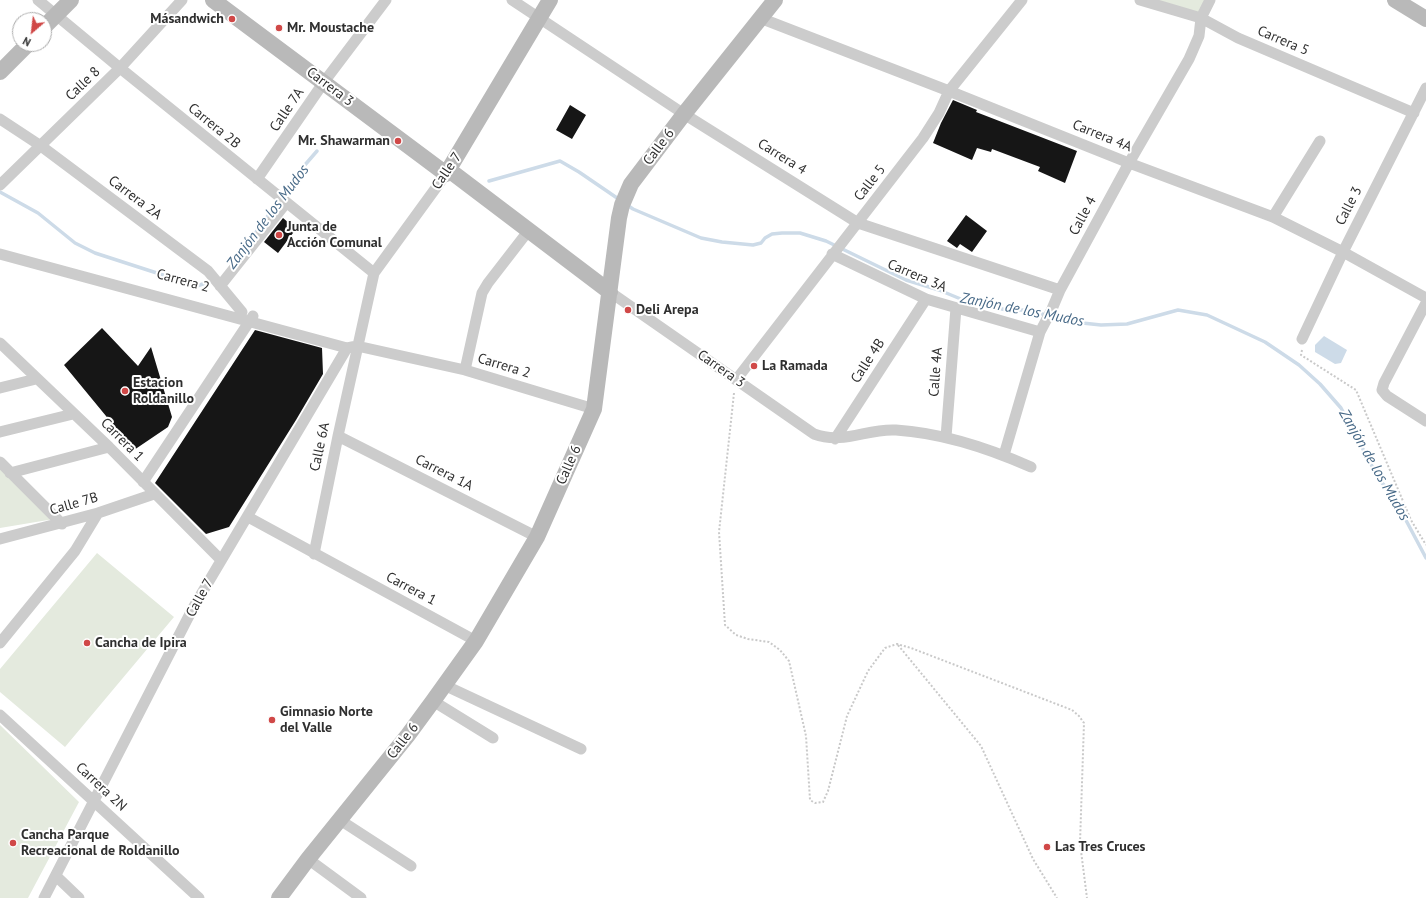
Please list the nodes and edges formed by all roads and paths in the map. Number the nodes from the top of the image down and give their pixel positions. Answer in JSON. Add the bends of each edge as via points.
{"nodes":[{"id":1,"x":38,"y":0,"type":"edge"},
{"id":2,"x":71,"y":0,"type":"edge"},
{"id":3,"x":182,"y":0,"type":"edge"},
{"id":4,"x":213,"y":0,"type":"edge"},
{"id":5,"x":228,"y":0,"type":"edge"},
{"id":6,"x":386,"y":0,"type":"edge"},
{"id":7,"x":512,"y":0,"type":"edge"},
{"id":8,"x":550,"y":0,"type":"edge"},
{"id":9,"x":774,"y":0,"type":"edge"},
{"id":10,"x":1022,"y":0,"type":"edge"},
{"id":11,"x":1140,"y":0,"type":"edge"},
{"id":12,"x":1210,"y":0,"type":"edge"},
{"id":13,"x":1395,"y":0,"type":"edge"},
{"id":14,"x":56,"y":15,"type":"junction"},
{"id":15,"x":539,"y":18,"type":"junction"},
{"id":16,"x":760,"y":18,"type":"junction"},
{"id":17,"x":1201,"y":18,"type":"junction"},
{"id":18,"x":52,"y":19,"type":"edge"},
{"id":19,"x":1426,"y":19,"type":"edge"},
{"id":20,"x":20,"y":52,"type":"edge"},
{"id":21,"x":120,"y":68,"type":"junction"},
{"id":22,"x":0,"y":72,"type":"edge"},
{"id":23,"x":327,"y":79,"type":"junction"},
{"id":24,"x":1426,"y":88,"type":"edge"},
{"id":25,"x":949,"y":91,"type":"junction"},
{"id":26,"x":1414,"y":112,"type":"junction"},
{"id":27,"x":684,"y":114,"type":"junction"},
{"id":28,"x":0,"y":118,"type":"edge"},
{"id":29,"x":1320,"y":141,"type":"dead end"},
{"id":30,"x":41,"y":146,"type":"junction"},
{"id":31,"x":1129,"y":163,"type":"junction"},
{"id":32,"x":449,"y":170,"type":"junction"},
{"id":33,"x":257,"y":179,"type":"junction"},
{"id":34,"x":0,"y":185,"type":"edge"},
{"id":35,"x":285,"y":202,"type":"junction"},
{"id":36,"x":1274,"y":217,"type":"junction"},
{"id":37,"x":858,"y":223,"type":"junction"},
{"id":38,"x":529,"y":230,"type":"junction"},
{"id":39,"x":0,"y":246,"type":"edge"},
{"id":40,"x":833,"y":252,"type":"junction"},
{"id":41,"x":1343,"y":252,"type":"junction"},
{"id":42,"x":0,"y":254,"type":"edge"},
{"id":43,"x":374,"y":273,"type":"junction"},
{"id":44,"x":219,"y":284,"type":"junction"},
{"id":45,"x":1060,"y":290,"type":"junction"},
{"id":46,"x":610,"y":292,"type":"junction"},
{"id":47,"x":1426,"y":298,"type":"edge"},
{"id":48,"x":926,"y":299,"type":"junction"},
{"id":49,"x":1426,"y":303,"type":"edge"},
{"id":50,"x":956,"y":308,"type":"junction"},
{"id":51,"x":242,"y":312,"type":"junction"},
{"id":52,"x":252,"y":318,"type":"junction"},
{"id":53,"x":1041,"y":328,"type":"junction"},
{"id":54,"x":1302,"y":339,"type":"joint"},
{"id":55,"x":2,"y":346,"type":"edge"},
{"id":56,"x":352,"y":347,"type":"junction"},
{"id":57,"x":465,"y":370,"type":"junction"},
{"id":58,"x":36,"y":379,"type":"junction"},
{"id":59,"x":736,"y":380,"type":"junction"},
{"id":60,"x":0,"y":388,"type":"edge"},
{"id":61,"x":594,"y":409,"type":"junction"},
{"id":62,"x":73,"y":414,"type":"junction"},
{"id":63,"x":1426,"y":421,"type":"edge"},
{"id":64,"x":0,"y":432,"type":"edge"},
{"id":65,"x":338,"y":436,"type":"junction"},
{"id":66,"x":946,"y":437,"type":"junction"},
{"id":67,"x":835,"y":439,"type":"junction"},
{"id":68,"x":109,"y":448,"type":"junction"},
{"id":69,"x":1004,"y":455,"type":"junction"},
{"id":70,"x":0,"y":462,"type":"edge"},
{"id":71,"x":1031,"y":468,"type":"dead end"},
{"id":72,"x":10,"y":473,"type":"junction"},
{"id":73,"x":143,"y":482,"type":"junction"},
{"id":74,"x":154,"y":494,"type":"junction"},
{"id":75,"x":98,"y":513,"type":"junction"},
{"id":76,"x":248,"y":517,"type":"junction"},
{"id":77,"x":62,"y":524,"type":"junction"},
{"id":78,"x":537,"y":537,"type":"junction"},
{"id":79,"x":0,"y":539,"type":"edge"},
{"id":80,"x":1426,"y":545,"type":"edge"},
{"id":81,"x":314,"y":554,"type":"junction"},
{"id":82,"x":221,"y":560,"type":"junction"},
{"id":83,"x":476,"y":641,"type":"junction"},
{"id":84,"x":0,"y":643,"type":"edge"},
{"id":85,"x":898,"y":644,"type":"junction"},
{"id":86,"x":444,"y":685,"type":"junction"},
{"id":87,"x":434,"y":702,"type":"junction"},
{"id":88,"x":0,"y":715,"type":"edge"},
{"id":89,"x":493,"y":738,"type":"dead end"},
{"id":90,"x":581,"y":749,"type":"dead end"},
{"id":91,"x":94,"y":800,"type":"junction"},
{"id":92,"x":340,"y":820,"type":"junction"},
{"id":93,"x":308,"y":859,"type":"junction"},
{"id":94,"x":411,"y":866,"type":"dead end"},
{"id":95,"x":56,"y":876,"type":"junction"},
{"id":96,"x":44,"y":898,"type":"edge"},
{"id":97,"x":78,"y":898,"type":"edge"},
{"id":98,"x":199,"y":898,"type":"edge"},
{"id":99,"x":279,"y":898,"type":"edge"},
{"id":100,"x":361,"y":898,"type":"edge"},
{"id":101,"x":1057,"y":898,"type":"edge"},
{"id":102,"x":1087,"y":898,"type":"edge"}],
"edges":[{"from":1,"to":14,"type":"street","name":"Carrera 2B"},
{"from":2,"to":14,"type":"street"},
{"from":3,"to":21,"type":"street","name":"Calle 8"},
{"from":4,"to":23,"type":"street","name":"Carrera 3"},
{"from":5,"to":23,"type":"street","name":"Carrera 3"},
{"from":6,"to":23,"type":"street","name":"Calle 7A"},
{"from":7,"to":15,"type":"street","name":"Carrera 4"},
{"from":8,"to":15,"type":"street","name":"Calle 7"},
{"from":9,"to":16,"type":"street","name":"Calle 6"},
{"from":10,"to":25,"type":"street","name":"Calle 5"},
{"from":11,"to":17,"type":"street","name":"Carrera 5"},
{"from":12,"to":17,"type":"street","name":"Calle 4"},
{"from":13,"to":19,"type":"street"},
{"from":14,"to":18,"type":"street"},
{"from":14,"to":21,"type":"street","name":"Carrera 2B"},
{"from":15,"to":27,"type":"street","name":"Carrera 4"},
{"from":15,"to":32,"type":"street","name":"Calle 7"},
{"from":16,"to":25,"type":"street","name":"Carrera 4A"},
{"from":16,"to":27,"type":"street","name":"Calle 6"},
{"from":17,"to":26,"type":"street","name":"Carrera 5","via":[[1238,38]]},
{"from":17,"to":31,"type":"street","name":"Calle 4","via":[[1199,36],[1189,59]]},
{"from":20,"to":22,"type":"street"},
{"from":21,"to":30,"type":"street","name":"Calle 8"},
{"from":21,"to":33,"type":"street","name":"Carrera 2B"},
{"from":23,"to":32,"type":"street","name":"Carrera 3"},
{"from":23,"to":33,"type":"street","name":"Calle 7A"},
{"from":24,"to":26,"type":"street","name":"Calle 3"},
{"from":25,"to":31,"type":"street","name":"Carrera 4A"},
{"from":25,"to":37,"type":"street","name":"Calle 5","via":[[923,138]]},
{"from":26,"to":41,"type":"street","name":"Calle 3"},
{"from":27,"to":37,"type":"street","name":"Carrera 4"},
{"from":27,"to":46,"type":"street","name":"Calle 6","via":[[631,184],[624,200]]},
{"from":28,"to":30,"type":"street","name":"Carrera 2A"},
{"from":29,"to":36,"type":"street"},
{"from":30,"to":34,"type":"street","name":"Calle 8"},
{"from":30,"to":44,"type":"street","name":"Carrera 2A","via":[[208,271]]},
{"from":31,"to":36,"type":"street","name":"Carrera 4A"},
{"from":31,"to":45,"type":"street","name":"Calle 4"},
{"from":32,"to":38,"type":"street","name":"Carrera 3"},
{"from":32,"to":43,"type":"street","name":"Calle 7"},
{"from":33,"to":35,"type":"street","name":"Carrera 2B"},
{"from":35,"to":43,"type":"street","name":"Carrera 2B"},
{"from":35,"to":44,"type":"street"},
{"from":36,"to":41,"type":"street","name":"Carrera 4A"},
{"from":37,"to":40,"type":"street","name":"Calle 5"},
{"from":37,"to":45,"type":"street","name":"Carrera 4"},
{"from":38,"to":46,"type":"street","name":"Carrera 3"},
{"from":38,"to":57,"type":"street","via":[[482,293]]},
{"from":39,"to":51,"type":"street","name":"Carrera 2"},
{"from":40,"to":48,"type":"street","name":"Carrera 3A"},
{"from":40,"to":59,"type":"street","name":"Calle 5"},
{"from":41,"to":47,"type":"street","name":"Carrera 4A"},
{"from":41,"to":54,"type":"street","name":"Calle 3"},
{"from":42,"to":52,"type":"street","name":"Carrera 2"},
{"from":43,"to":56,"type":"street","name":"Calle 7"},
{"from":44,"to":51,"type":"street","name":"Carrera 2A"},
{"from":45,"to":53,"type":"street","name":"Calle 4"},
{"from":46,"to":59,"type":"street","name":"Carrera 3"},
{"from":46,"to":61,"type":"street","name":"Calle 6"},
{"from":48,"to":50,"type":"street","name":"Carrera 3A"},
{"from":48,"to":67,"type":"street","name":"Calle 4B"},
{"from":49,"to":63,"type":"street","via":[[1382,390],[1387,396]]},
{"from":50,"to":53,"type":"street","name":"Carrera 3A"},
{"from":50,"to":66,"type":"street","name":"Calle 4A"},
{"from":51,"to":52,"type":"street","name":"Carrera 2"},
{"from":52,"to":56,"type":"street","name":"Carrera 2","via":[[350,341]]},
{"from":52,"to":73,"type":"street"},
{"from":53,"to":69,"type":"street","name":"Calle 4"},
{"from":54,"to":80,"type":"path","via":[[1301,355],[1356,390],[1411,520]]},
{"from":55,"to":58,"type":"street","name":"Carrera 1"},
{"from":56,"to":57,"type":"street","name":"Carrera 2"},
{"from":56,"to":65,"type":"street","name":"Calle 6A"},
{"from":56,"to":76,"type":"street","name":"Calle 7"},
{"from":57,"to":61,"type":"street","name":"Carrera 2"},
{"from":58,"to":60,"type":"street"},
{"from":58,"to":62,"type":"street","name":"Carrera 1"},
{"from":59,"to":67,"type":"street","name":"Carrera 3","via":[[814,434]]},
{"from":59,"to":85,"type":"path","via":[[719,532],[725,625],[736,636],[769,642],[789,661],[806,736],[810,800],[815,803],[823,802],[828,791],[847,716],[868,671],[885,648]]},
{"from":61,"to":78,"type":"street","name":"Calle 6"},
{"from":62,"to":64,"type":"street"},
{"from":62,"to":68,"type":"street","name":"Carrera 1"},
{"from":65,"to":78,"type":"street","name":"Carrera 1A"},
{"from":65,"to":81,"type":"street","name":"Calle 6A"},
{"from":66,"to":67,"type":"street","name":"Carrera 3","via":[[895,430]]},
{"from":66,"to":69,"type":"street","name":"Carrera 3"},
{"from":68,"to":72,"type":"street"},
{"from":68,"to":73,"type":"street","name":"Carrera 1"},
{"from":69,"to":71,"type":"street","name":"Carrera 3"},
{"from":70,"to":72,"type":"street"},
{"from":72,"to":77,"type":"street"},
{"from":73,"to":74,"type":"street","name":"Carrera 1"},
{"from":74,"to":75,"type":"street","name":"Calle 7B"},
{"from":74,"to":82,"type":"street","name":"Carrera 1"},
{"from":75,"to":77,"type":"street","name":"Calle 7B"},
{"from":75,"to":84,"type":"street","via":[[75,551]]},
{"from":76,"to":81,"type":"street","name":"Carrera 1"},
{"from":76,"to":82,"type":"street","name":"Calle 7"},
{"from":77,"to":79,"type":"street","name":"Calle 7B"},
{"from":78,"to":83,"type":"street","name":"Calle 6"},
{"from":81,"to":83,"type":"street","name":"Carrera 1"},
{"from":82,"to":91,"type":"street","name":"Calle 7","via":[[193,608]]},
{"from":83,"to":86,"type":"street","name":"Calle 6"},
{"from":85,"to":101,"type":"path","via":[[981,746],[1033,859]]},
{"from":85,"to":102,"type":"path","via":[[1072,710],[1079,716],[1084,723],[1080,843]]},
{"from":86,"to":87,"type":"street","name":"Calle 6"},
{"from":86,"to":90,"type":"street"},
{"from":87,"to":89,"type":"street"},
{"from":87,"to":92,"type":"street","name":"Calle 6"},
{"from":88,"to":91,"type":"street","name":"Carrera 2N"},
{"from":91,"to":95,"type":"street","name":"Calle 7"},
{"from":91,"to":98,"type":"street","name":"Carrera 2N"},
{"from":92,"to":93,"type":"street","name":"Calle 6"},
{"from":92,"to":94,"type":"street"},
{"from":93,"to":99,"type":"street","name":"Calle 6"},
{"from":93,"to":100,"type":"street"},
{"from":95,"to":96,"type":"street","name":"Calle 7"},
{"from":95,"to":97,"type":"street"}]}
